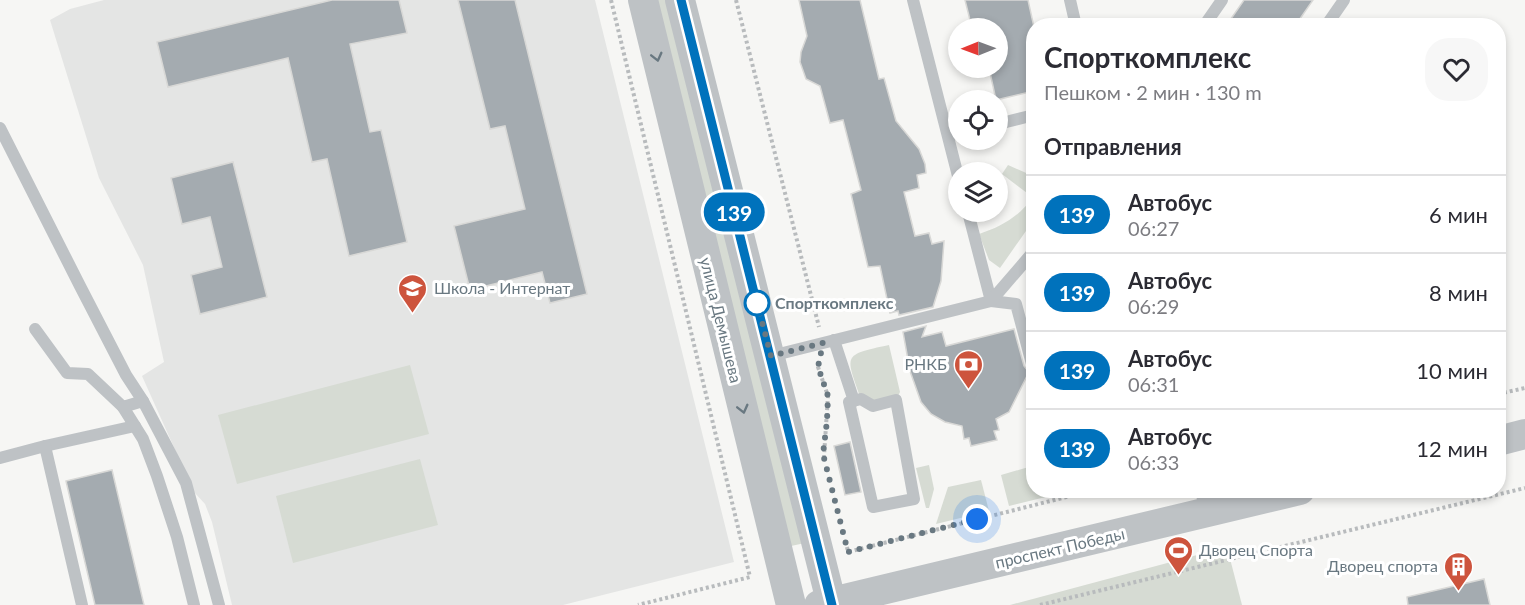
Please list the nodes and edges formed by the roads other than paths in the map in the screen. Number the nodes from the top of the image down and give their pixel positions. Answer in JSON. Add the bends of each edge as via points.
{"nodes":[{"id":1,"x":643,"y":0,"type":"edge"},
{"id":2,"x":681,"y":0,"type":"edge"},
{"id":3,"x":913,"y":0,"type":"edge"},
{"id":4,"x":1070,"y":0,"type":"edge"},
{"id":5,"x":1222,"y":0,"type":"edge"},
{"id":6,"x":1344,"y":0,"type":"edge"},
{"id":7,"x":1074,"y":18,"type":"edge"},
{"id":8,"x":1210,"y":18,"type":"edge"},
{"id":9,"x":1332,"y":18,"type":"edge"},
{"id":10,"x":948,"y":117,"type":"edge"},
{"id":11,"x":1026,"y":117,"type":"edge"},
{"id":12,"x":1008,"y":122,"type":"edge"},
{"id":13,"x":0,"y":128,"type":"edge"},
{"id":14,"x":971,"y":222,"type":"edge"},
{"id":15,"x":1026,"y":261,"type":"edge"},
{"id":16,"x":991,"y":301,"type":"junction"},
{"id":17,"x":34,"y":329,"type":"dead end"},
{"id":18,"x":828,"y":341,"type":"junction"},
{"id":19,"x":1026,"y":342,"type":"edge"},
{"id":20,"x":771,"y":356,"type":"junction"},
{"id":21,"x":143,"y":401,"type":"junction"},
{"id":22,"x":854,"y":401,"type":"junction"},
{"id":23,"x":123,"y":407,"type":"junction"},
{"id":24,"x":135,"y":426,"type":"junction"},
{"id":25,"x":1525,"y":434,"type":"edge"},
{"id":26,"x":1506,"y":439,"type":"edge"},
{"id":27,"x":45,"y":446,"type":"junction"},
{"id":28,"x":0,"y":458,"type":"edge"},
{"id":29,"x":1236,"y":498,"type":"edge"},
{"id":30,"x":1204,"y":502,"type":"edge"},
{"id":31,"x":828,"y":604,"type":"edge"},
{"id":32,"x":82,"y":605,"type":"edge"},
{"id":33,"x":194,"y":605,"type":"edge"},
{"id":34,"x":219,"y":605,"type":"edge"},
{"id":35,"x":791,"y":605,"type":"edge"}],
"edges":[{"from":1,"to":35,"type":"street","name":"улица Демышева","one_way":true},
{"from":2,"to":20,"type":"street"},
{"from":3,"to":10,"type":"lane"},
{"from":4,"to":7,"type":"lane"},
{"from":5,"to":8,"type":"lane"},
{"from":6,"to":9,"type":"lane"},
{"from":11,"to":12,"type":"lane"},
{"from":13,"to":21,"type":"lane"},
{"from":14,"to":16,"type":"lane"},
{"from":15,"to":16,"type":"lane"},
{"from":16,"to":18,"type":"lane"},
{"from":16,"to":19,"type":"lane","via":[[1016,304]]},
{"from":17,"to":23,"type":"lane","via":[[67,373],[88,374]]},
{"from":18,"to":20,"type":"lane"},
{"from":18,"to":22,"type":"lane"},
{"from":20,"to":31,"type":"street"},
{"from":21,"to":23,"type":"lane"},
{"from":21,"to":34,"type":"lane","via":[[186,483]]},
{"from":22,"to":22,"type":"lane","via":[[849,402],[873,507],[914,499],[896,400],[873,406],[861,399]]},
{"from":23,"to":24,"type":"lane"},
{"from":24,"to":27,"type":"lane"},
{"from":24,"to":33,"type":"lane","via":[[157,476]]},
{"from":25,"to":26,"type":"street"},
{"from":27,"to":28,"type":"lane"},
{"from":27,"to":32,"type":"lane"},
{"from":29,"to":30,"type":"street","name":"проспект Победы"},
{"from":30,"to":31,"type":"street","name":"проспект Победы"}]}
